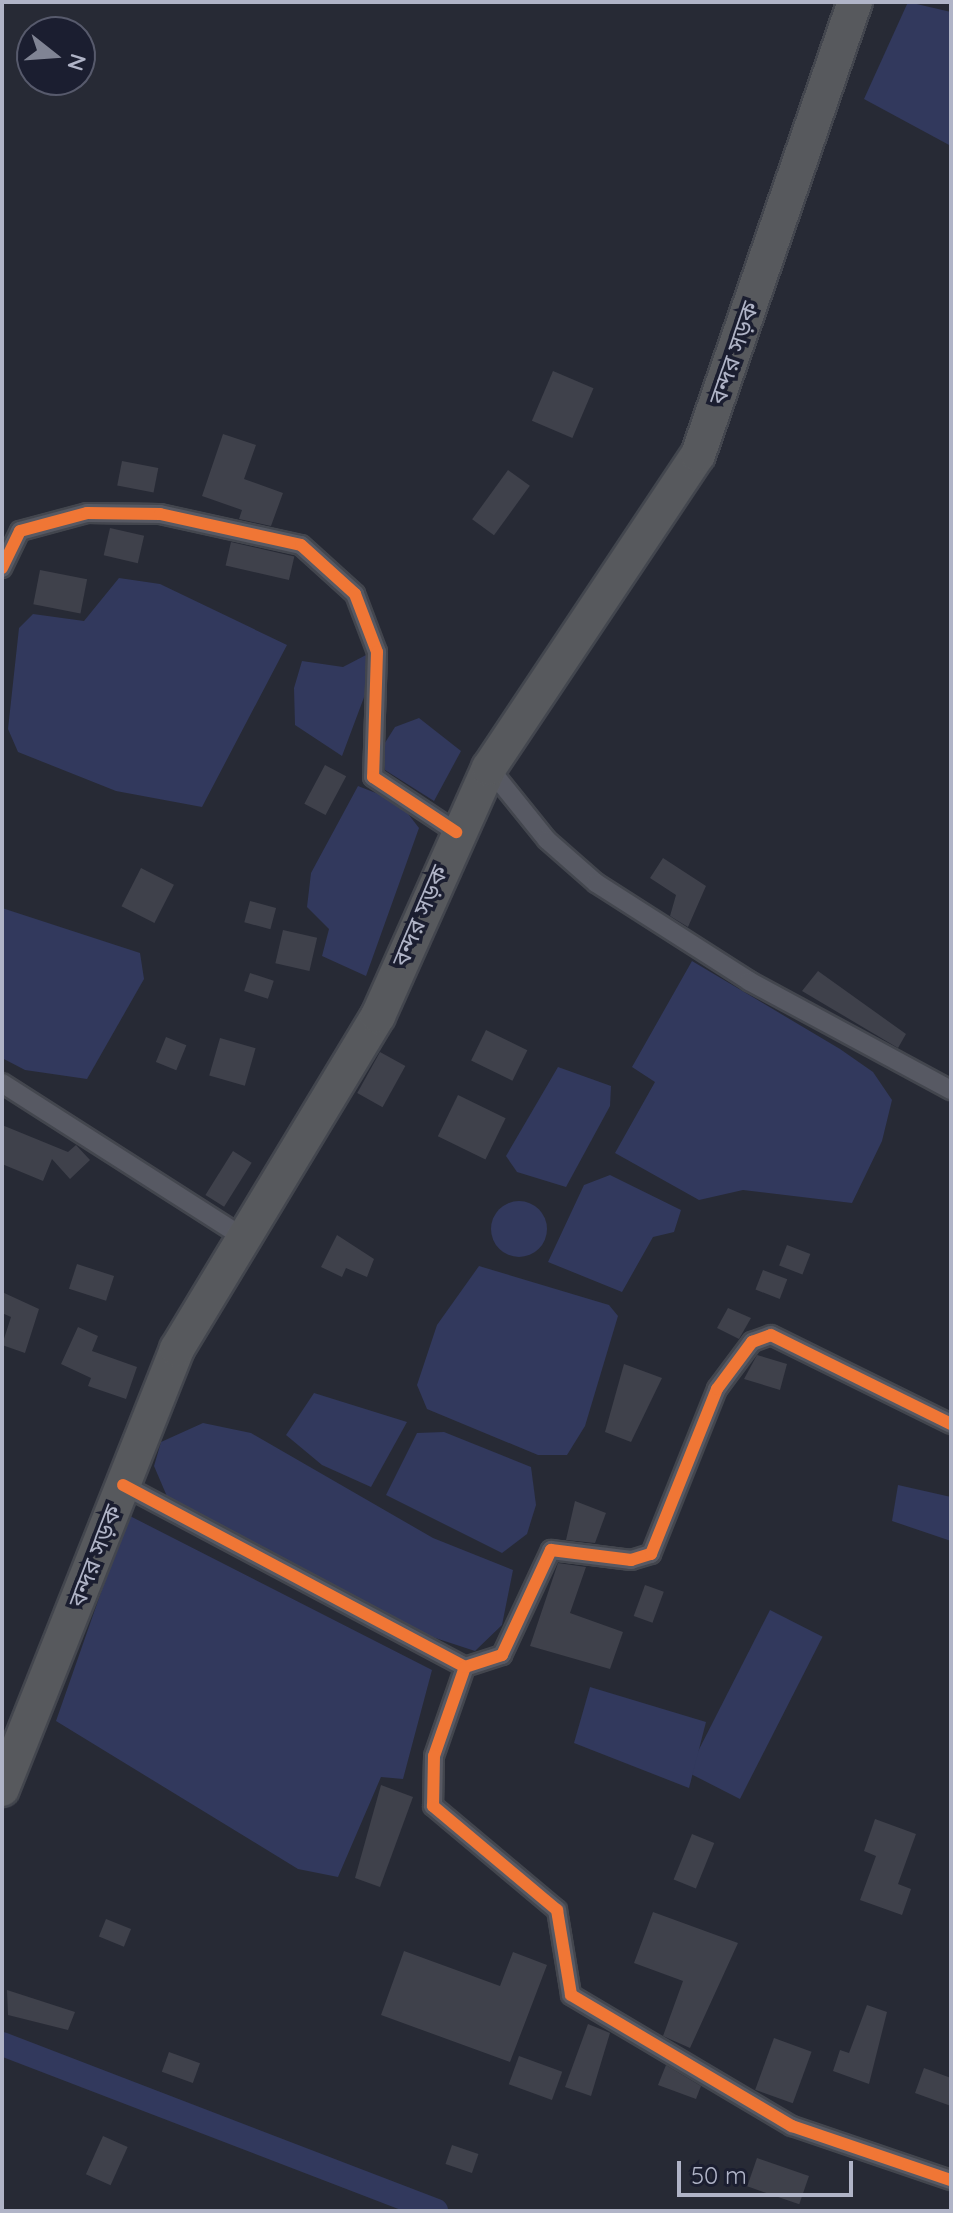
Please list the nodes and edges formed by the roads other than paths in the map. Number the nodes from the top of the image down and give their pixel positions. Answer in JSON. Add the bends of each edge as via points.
{"nodes":[{"id":1,"x":855,"y":2,"type":"edge"},
{"id":2,"x":2,"y":568,"type":"edge"},
{"id":3,"x":489,"y":768,"type":"junction"},
{"id":4,"x":456,"y":832,"type":"junction"},
{"id":5,"x":2,"y":1083,"type":"edge"},
{"id":6,"x":951,"y":1090,"type":"edge"},
{"id":7,"x":246,"y":1239,"type":"junction"},
{"id":8,"x":951,"y":1424,"type":"edge"},
{"id":9,"x":123,"y":1485,"type":"junction"},
{"id":10,"x":465,"y":1667,"type":"junction"},
{"id":11,"x":2,"y":1789,"type":"edge"},
{"id":12,"x":951,"y":2180,"type":"edge"}],
"edges":[{"from":1,"to":3,"type":"highway","name":"বন্দর সড়ক","via":[[698,455]]},
{"from":2,"to":4,"type":"street","via":[[20,531],[87,513],[160,514],[301,545],[355,594],[377,652],[373,777]]},
{"from":3,"to":4,"type":"highway","name":"বন্দর সড়ক"},
{"from":3,"to":6,"type":"street","via":[[547,840],[596,883],[749,981]]},
{"from":4,"to":7,"type":"highway","name":"বন্দর সড়ক","via":[[378,1016]]},
{"from":5,"to":7,"type":"street"},
{"from":7,"to":9,"type":"highway","name":"বন্দর সড়ক","via":[[177,1349]]},
{"from":8,"to":10,"type":"street","via":[[771,1335],[752,1342],[717,1389],[651,1554],[631,1560],[551,1550],[502,1655]]},
{"from":9,"to":10,"type":"street"},
{"from":9,"to":11,"type":"highway","name":"বন্দর সড়ক"},
{"from":10,"to":12,"type":"street","via":[[434,1756],[433,1806],[557,1910],[571,1995],[792,2126]]}]}
